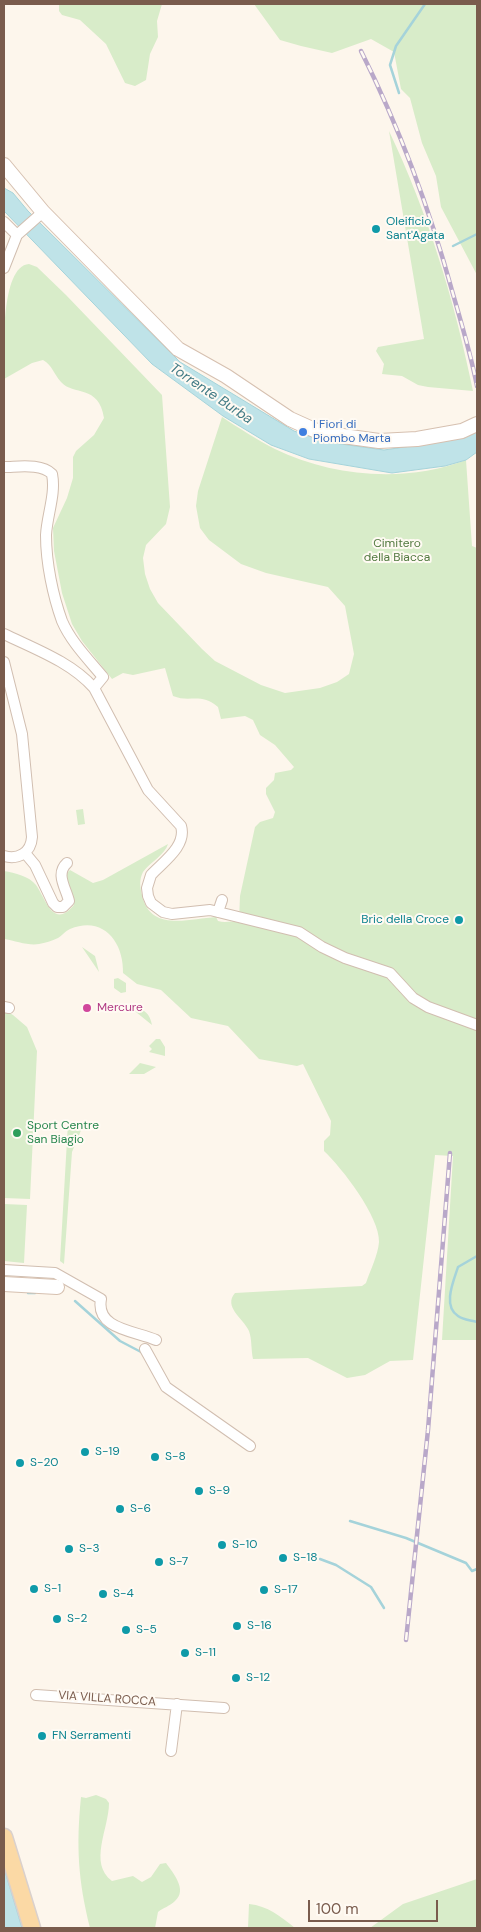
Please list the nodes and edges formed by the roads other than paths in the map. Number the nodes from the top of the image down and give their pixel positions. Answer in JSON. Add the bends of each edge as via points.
{"nodes":[{"id":1,"x":4,"y":165,"type":"edge"},
{"id":2,"x":41,"y":214,"type":"junction"},
{"id":3,"x":4,"y":222,"type":"edge"},
{"id":4,"x":19,"y":233,"type":"junction"},
{"id":5,"x":4,"y":268,"type":"edge"},
{"id":6,"x":477,"y":424,"type":"edge"},
{"id":7,"x":4,"y":467,"type":"edge"},
{"id":8,"x":4,"y":634,"type":"edge"},
{"id":9,"x":4,"y":662,"type":"edge"},
{"id":10,"x":94,"y":688,"type":"junction"},
{"id":11,"x":25,"y":853,"type":"junction"},
{"id":12,"x":4,"y":856,"type":"edge"},
{"id":13,"x":67,"y":863,"type":"dead end"},
{"id":14,"x":222,"y":900,"type":"dead end"},
{"id":15,"x":218,"y":912,"type":"junction"},
{"id":16,"x":477,"y":1025,"type":"edge"},
{"id":17,"x":4,"y":1270,"type":"edge"},
{"id":18,"x":4,"y":1284,"type":"edge"},
{"id":19,"x":58,"y":1287,"type":"dead end"},
{"id":20,"x":156,"y":1340,"type":"dead end"},
{"id":21,"x":144,"y":1349,"type":"dead end"},
{"id":22,"x":250,"y":1446,"type":"dead end"},
{"id":23,"x":36,"y":1695,"type":"dead end"},
{"id":24,"x":177,"y":1704,"type":"junction"},
{"id":25,"x":224,"y":1708,"type":"dead end"},
{"id":26,"x":171,"y":1751,"type":"dead end"},
{"id":27,"x":4,"y":1837,"type":"edge"},
{"id":28,"x":32,"y":1928,"type":"edge"}],
"edges":[{"from":1,"to":2,"type":"main road"},
{"from":2,"to":4,"type":"street"},
{"from":2,"to":6,"type":"main road","via":[[178,349],[310,429],[379,441],[462,431]]},
{"from":3,"to":4,"type":"street"},
{"from":4,"to":5,"type":"street"},
{"from":7,"to":10,"type":"street","via":[[40,468],[52,474],[52,503],[46,533],[49,569],[63,622],[78,647],[103,677]]},
{"from":8,"to":10,"type":"street","via":[[72,668]]},
{"from":9,"to":11,"type":"street","via":[[22,734],[32,837]]},
{"from":10,"to":15,"type":"street","via":[[148,790],[181,826],[183,834],[179,845],[148,881],[148,896],[163,912]]},
{"from":11,"to":12,"type":"street","via":[[13,858]]},
{"from":11,"to":13,"type":"street","via":[[57,907],[64,907],[69,901],[61,879],[62,869]]},
{"from":14,"to":15,"type":"street"},
{"from":15,"to":16,"type":"street","via":[[299,932],[345,958],[390,973],[413,998],[428,1007]]},
{"from":17,"to":20,"type":"street","via":[[55,1272],[101,1299],[100,1310],[104,1316],[122,1330]]},
{"from":18,"to":19,"type":"main road"},
{"from":21,"to":22,"type":"street","via":[[166,1387]]},
{"from":23,"to":24,"type":"street","name":"VIA VILLA ROCCA"},
{"from":24,"to":25,"type":"street","name":"VIA VILLA ROCCA"},
{"from":24,"to":26,"type":"street"},
{"from":27,"to":28,"type":"main road"}]}
